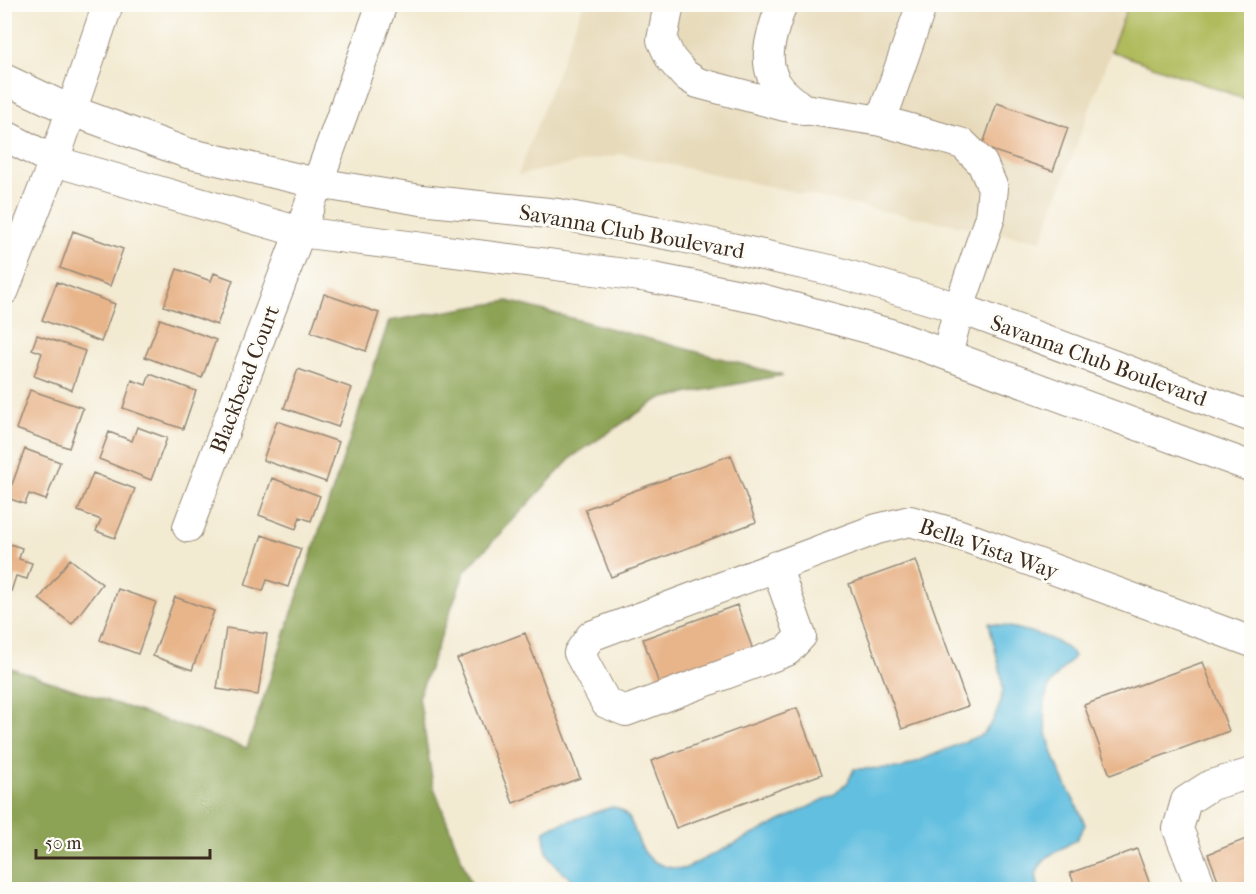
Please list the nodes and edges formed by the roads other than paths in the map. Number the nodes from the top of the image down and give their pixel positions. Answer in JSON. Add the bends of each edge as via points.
{"nodes":[{"id":1,"x":108,"y":4,"type":"edge"},
{"id":2,"x":382,"y":4,"type":"edge"},
{"id":3,"x":669,"y":4,"type":"edge"},
{"id":4,"x":782,"y":4,"type":"edge"},
{"id":5,"x":922,"y":4,"type":"edge"},
{"id":6,"x":4,"y":79,"type":"edge"},
{"id":7,"x":70,"y":110,"type":"junction"},
{"id":8,"x":804,"y":110,"type":"junction"},
{"id":9,"x":881,"y":122,"type":"junction"},
{"id":10,"x":4,"y":135,"type":"edge"},
{"id":11,"x":54,"y":160,"type":"junction"},
{"id":12,"x":317,"y":183,"type":"junction"},
{"id":13,"x":300,"y":232,"type":"junction"},
{"id":14,"x":4,"y":290,"type":"edge"},
{"id":15,"x":959,"y":308,"type":"junction"},
{"id":16,"x":947,"y":355,"type":"junction"},
{"id":17,"x":1251,"y":417,"type":"edge"},
{"id":18,"x":1251,"y":466,"type":"edge"},
{"id":19,"x":188,"y":527,"type":"dead end"},
{"id":20,"x":776,"y":566,"type":"junction"},
{"id":21,"x":1251,"y":642,"type":"edge"},
{"id":22,"x":1251,"y":773,"type":"edge"},
{"id":23,"x":1202,"y":890,"type":"edge"}],
"edges":[{"from":1,"to":7,"type":"street"},
{"from":2,"to":12,"type":"street","name":"Blackbead Court"},
{"from":3,"to":8,"type":"street","via":[[662,40],[685,75],[698,82]]},
{"from":4,"to":8,"type":"street","via":[[770,45],[769,65],[781,90]]},
{"from":5,"to":9,"type":"street"},
{"from":6,"to":7,"type":"street","name":"Savanna Club Boulevard"},
{"from":7,"to":11,"type":"street"},
{"from":7,"to":12,"type":"street","name":"Savanna Club Boulevard","via":[[187,153]]},
{"from":8,"to":9,"type":"street"},
{"from":9,"to":15,"type":"street","via":[[963,144],[981,163],[993,188],[990,217]]},
{"from":10,"to":11,"type":"street","name":"Savanna Club Boulevard"},
{"from":11,"to":13,"type":"street","name":"Savanna Club Boulevard"},
{"from":11,"to":14,"type":"street"},
{"from":12,"to":13,"type":"street","name":"Blackbead Court"},
{"from":12,"to":15,"type":"street","name":"Savanna Club Boulevard","via":[[421,200],[558,214],[682,237],[830,270]]},
{"from":13,"to":16,"type":"street","name":"Savanna Club Boulevard","via":[[648,276],[761,299],[890,334]]},
{"from":13,"to":19,"type":"street","name":"Blackbead Court"},
{"from":15,"to":16,"type":"street"},
{"from":15,"to":17,"type":"street","name":"Savanna Club Boulevard"},
{"from":16,"to":18,"type":"street","name":"Savanna Club Boulevard"},
{"from":20,"to":20,"type":"street","name":"Bella Vista Way","via":[[591,636],[579,653],[606,703],[626,711],[787,651],[801,636]]},
{"from":20,"to":21,"type":"street","name":"Bella Vista Way","via":[[910,521],[960,535]]},
{"from":22,"to":23,"type":"street","via":[[1211,785],[1186,801],[1178,829]]}]}
